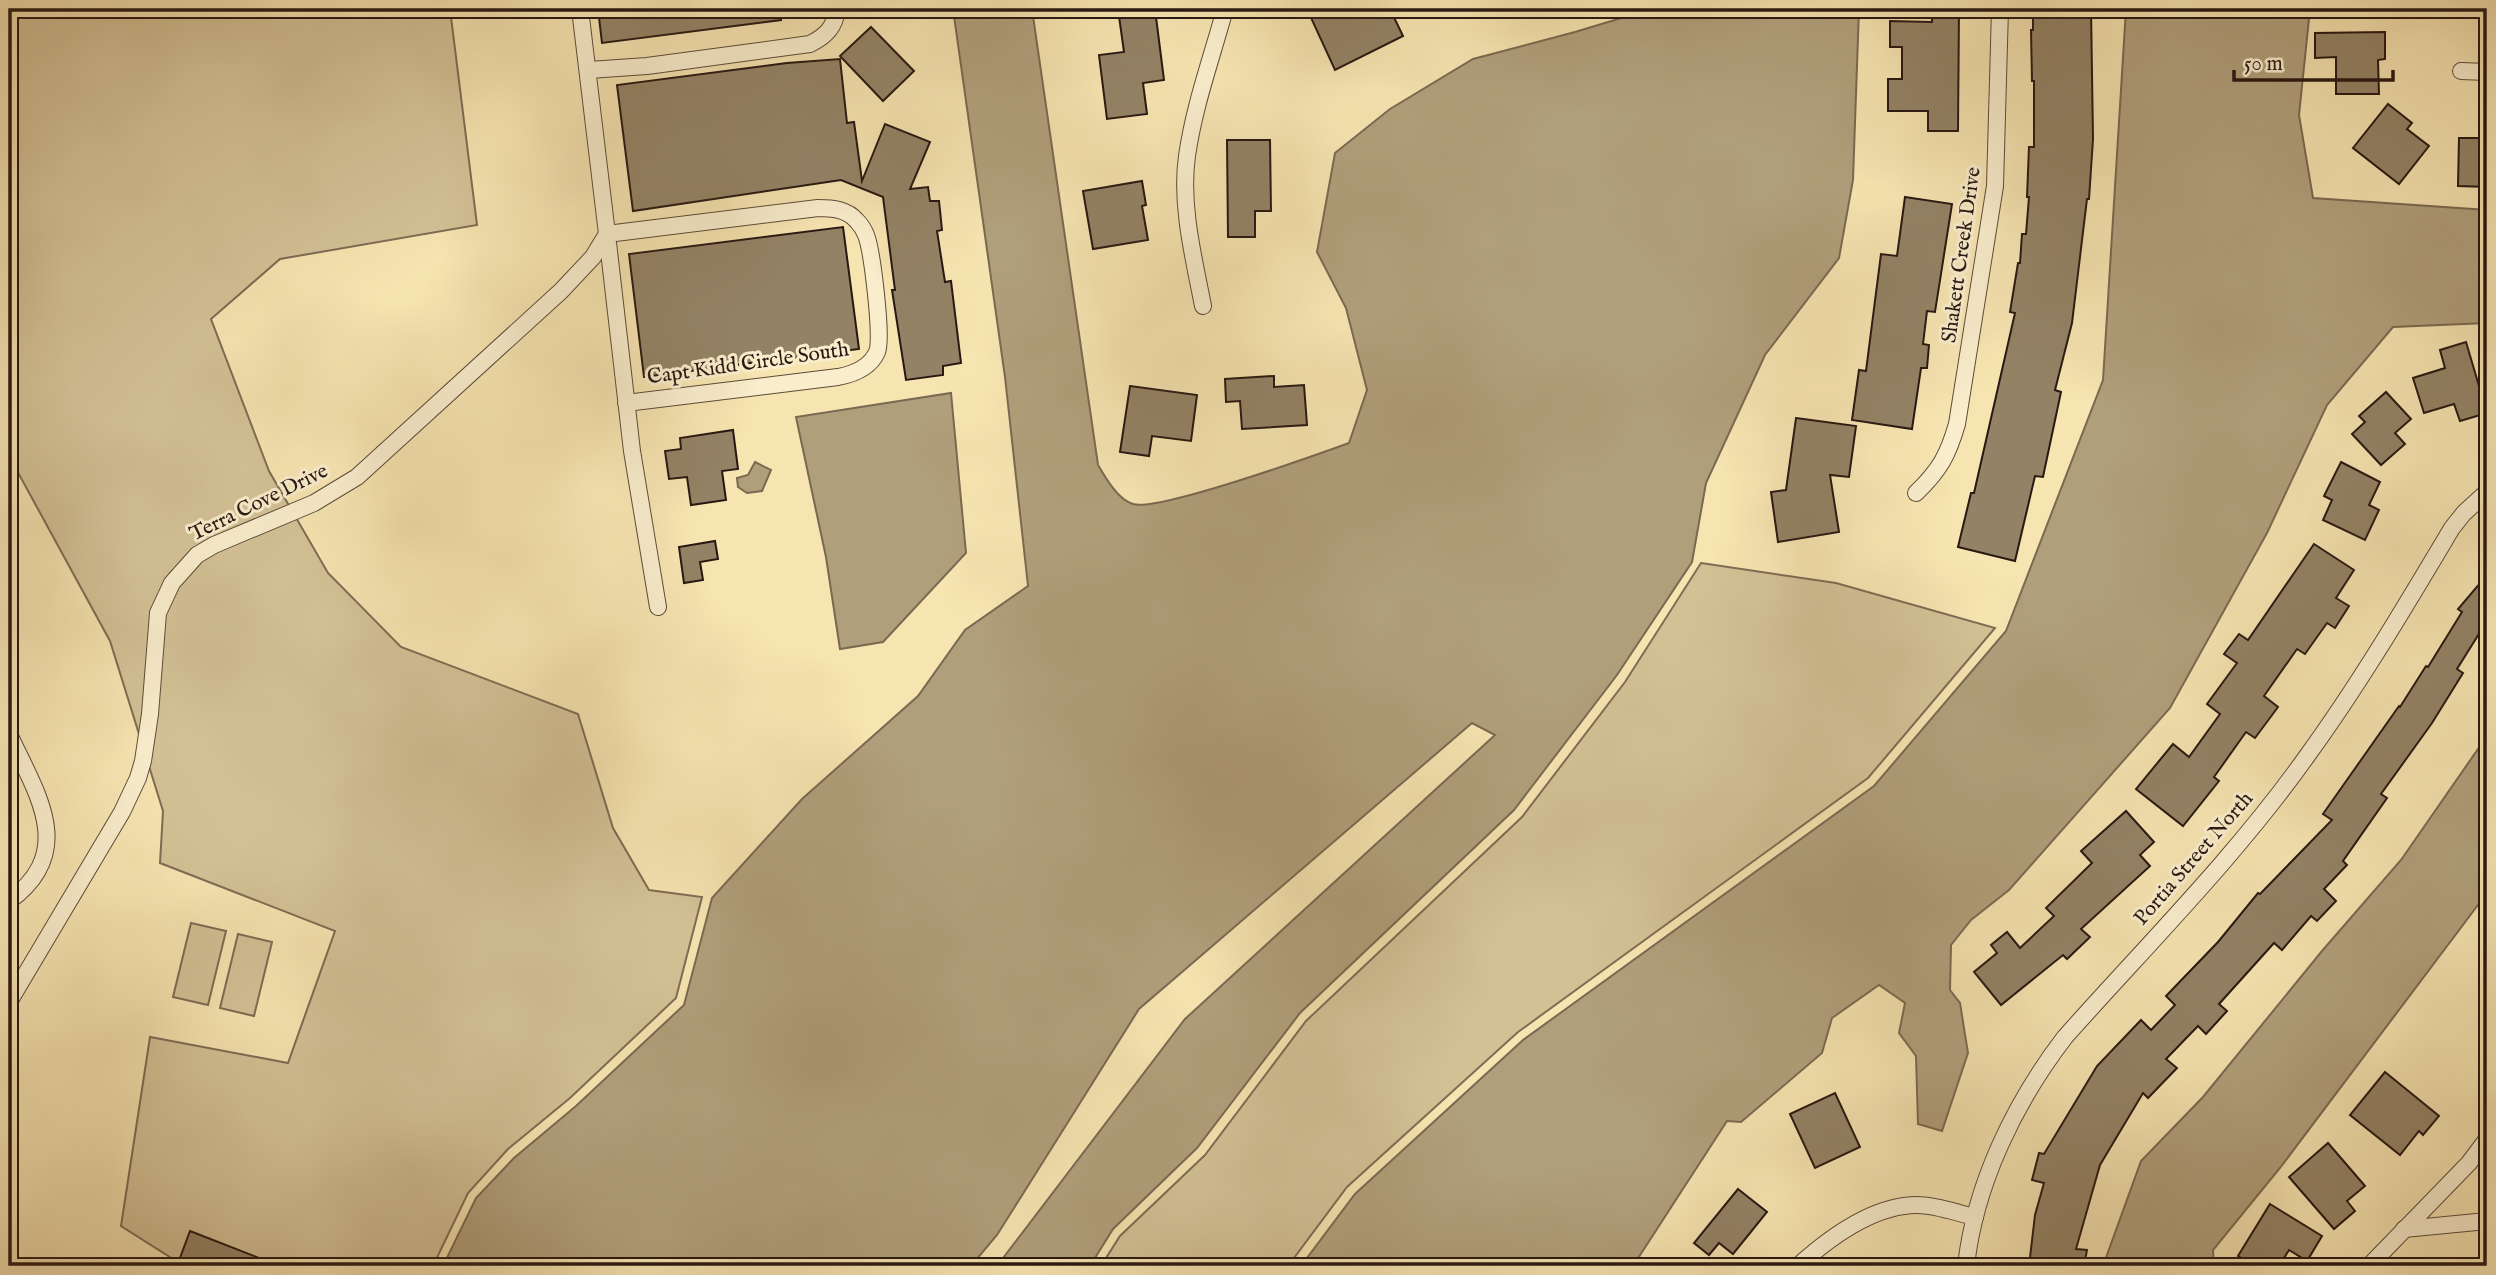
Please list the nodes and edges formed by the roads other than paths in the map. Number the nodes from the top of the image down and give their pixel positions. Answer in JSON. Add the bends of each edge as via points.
{"nodes":[{"id":1,"x":580,"y":9,"type":"edge"},
{"id":2,"x":1225,"y":9,"type":"edge"},
{"id":3,"x":2000,"y":9,"type":"edge"},
{"id":4,"x":836,"y":16,"type":"edge"},
{"id":5,"x":589,"y":70,"type":"junction"},
{"id":6,"x":2461,"y":71,"type":"dead end"},
{"id":7,"x":2487,"y":72,"type":"edge"},
{"id":8,"x":607,"y":234,"type":"junction"},
{"id":9,"x":1203,"y":306,"type":"dead end"},
{"id":10,"x":626,"y":403,"type":"junction"},
{"id":11,"x":2487,"y":492,"type":"edge"},
{"id":12,"x":1916,"y":493,"type":"dead end"},
{"id":13,"x":658,"y":607,"type":"dead end"},
{"id":14,"x":9,"y":734,"type":"edge"},
{"id":15,"x":9,"y":901,"type":"edge"},
{"id":16,"x":9,"y":1002,"type":"edge"},
{"id":17,"x":2487,"y":1139,"type":"edge"},
{"id":18,"x":1976,"y":1217,"type":"junction"},
{"id":19,"x":2487,"y":1222,"type":"edge"},
{"id":20,"x":2404,"y":1229,"type":"junction"},
{"id":21,"x":1798,"y":1266,"type":"edge"},
{"id":22,"x":1966,"y":1266,"type":"edge"},
{"id":23,"x":2369,"y":1266,"type":"edge"}],
"edges":[{"from":1,"to":5,"type":"street"},
{"from":2,"to":9,"type":"street","via":[[1186,157],[1187,208]]},
{"from":3,"to":12,"type":"street","name":"Shakett Creek Drive","via":[[1995,186],[1957,424],[1947,457]]},
{"from":4,"to":5,"type":"street","via":[[821,38],[810,44]]},
{"from":5,"to":8,"type":"street"},
{"from":6,"to":7,"type":"street"},
{"from":8,"to":10,"type":"street"},
{"from":8,"to":10,"type":"street","name":"Capt Kidd Circle South","via":[[839,209],[854,218],[867,239],[880,332],[873,359],[848,375]]},
{"from":8,"to":16,"type":"street","name":"Terra Cove Drive","via":[[593,257],[561,291],[357,477],[314,503],[214,545],[197,555],[172,583],[158,613],[150,714],[138,778],[122,813]]},
{"from":10,"to":13,"type":"street"},
{"from":11,"to":18,"type":"street","name":"Portia Street North","via":[[2452,528],[2379,650],[2306,758],[2045,1062],[2007,1128]]},
{"from":14,"to":15,"type":"street","via":[[45,815],[48,845],[37,872]]},
{"from":17,"to":20,"type":"street"},
{"from":18,"to":21,"type":"street","via":[[1917,1205],[1895,1209],[1842,1232]]},
{"from":18,"to":22,"type":"street","name":"Portia Street North"},
{"from":19,"to":20,"type":"street"},
{"from":20,"to":23,"type":"street"}]}
